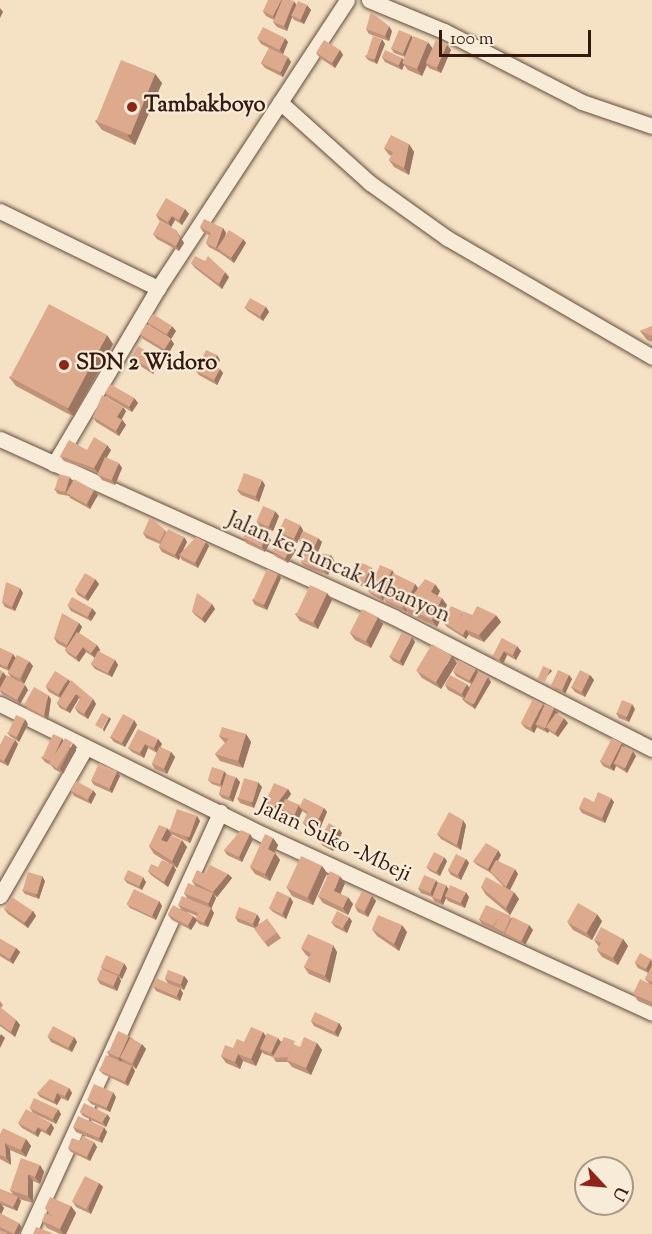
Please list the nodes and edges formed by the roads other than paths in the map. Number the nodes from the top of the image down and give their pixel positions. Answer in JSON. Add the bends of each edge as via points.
{"nodes":[{"id":1,"x":347,"y":0,"type":"edge"},
{"id":2,"x":369,"y":0,"type":"edge"},
{"id":3,"x":280,"y":102,"type":"junction"},
{"id":4,"x":652,"y":126,"type":"edge"},
{"id":5,"x":0,"y":211,"type":"edge"},
{"id":6,"x":158,"y":288,"type":"junction"},
{"id":7,"x":652,"y":357,"type":"edge"},
{"id":8,"x":0,"y":438,"type":"edge"},
{"id":9,"x":54,"y":464,"type":"junction"},
{"id":10,"x":0,"y":704,"type":"edge"},
{"id":11,"x":86,"y":747,"type":"junction"},
{"id":12,"x":652,"y":749,"type":"edge"},
{"id":13,"x":220,"y":812,"type":"junction"},
{"id":14,"x":0,"y":896,"type":"edge"},
{"id":15,"x":652,"y":1012,"type":"edge"},
{"id":16,"x":28,"y":1234,"type":"edge"}],
"edges":[{"from":1,"to":3,"type":"street"},
{"from":2,"to":4,"type":"street","via":[[454,36],[582,102]]},
{"from":3,"to":6,"type":"street"},
{"from":3,"to":7,"type":"street","via":[[370,183],[447,238]]},
{"from":5,"to":6,"type":"street"},
{"from":6,"to":9,"type":"street"},
{"from":8,"to":9,"type":"street","name":"Jalan ke Puncak Mbanyon"},
{"from":9,"to":12,"type":"street","name":"Jalan ke Puncak Mbanyon","via":[[394,617]]},
{"from":10,"to":11,"type":"street","name":"Jalan Suko -Mbeji"},
{"from":11,"to":13,"type":"street","name":"Jalan Suko -Mbeji"},
{"from":11,"to":14,"type":"street"},
{"from":13,"to":15,"type":"street","name":"Jalan Suko -Mbeji"},
{"from":13,"to":16,"type":"street"}]}
